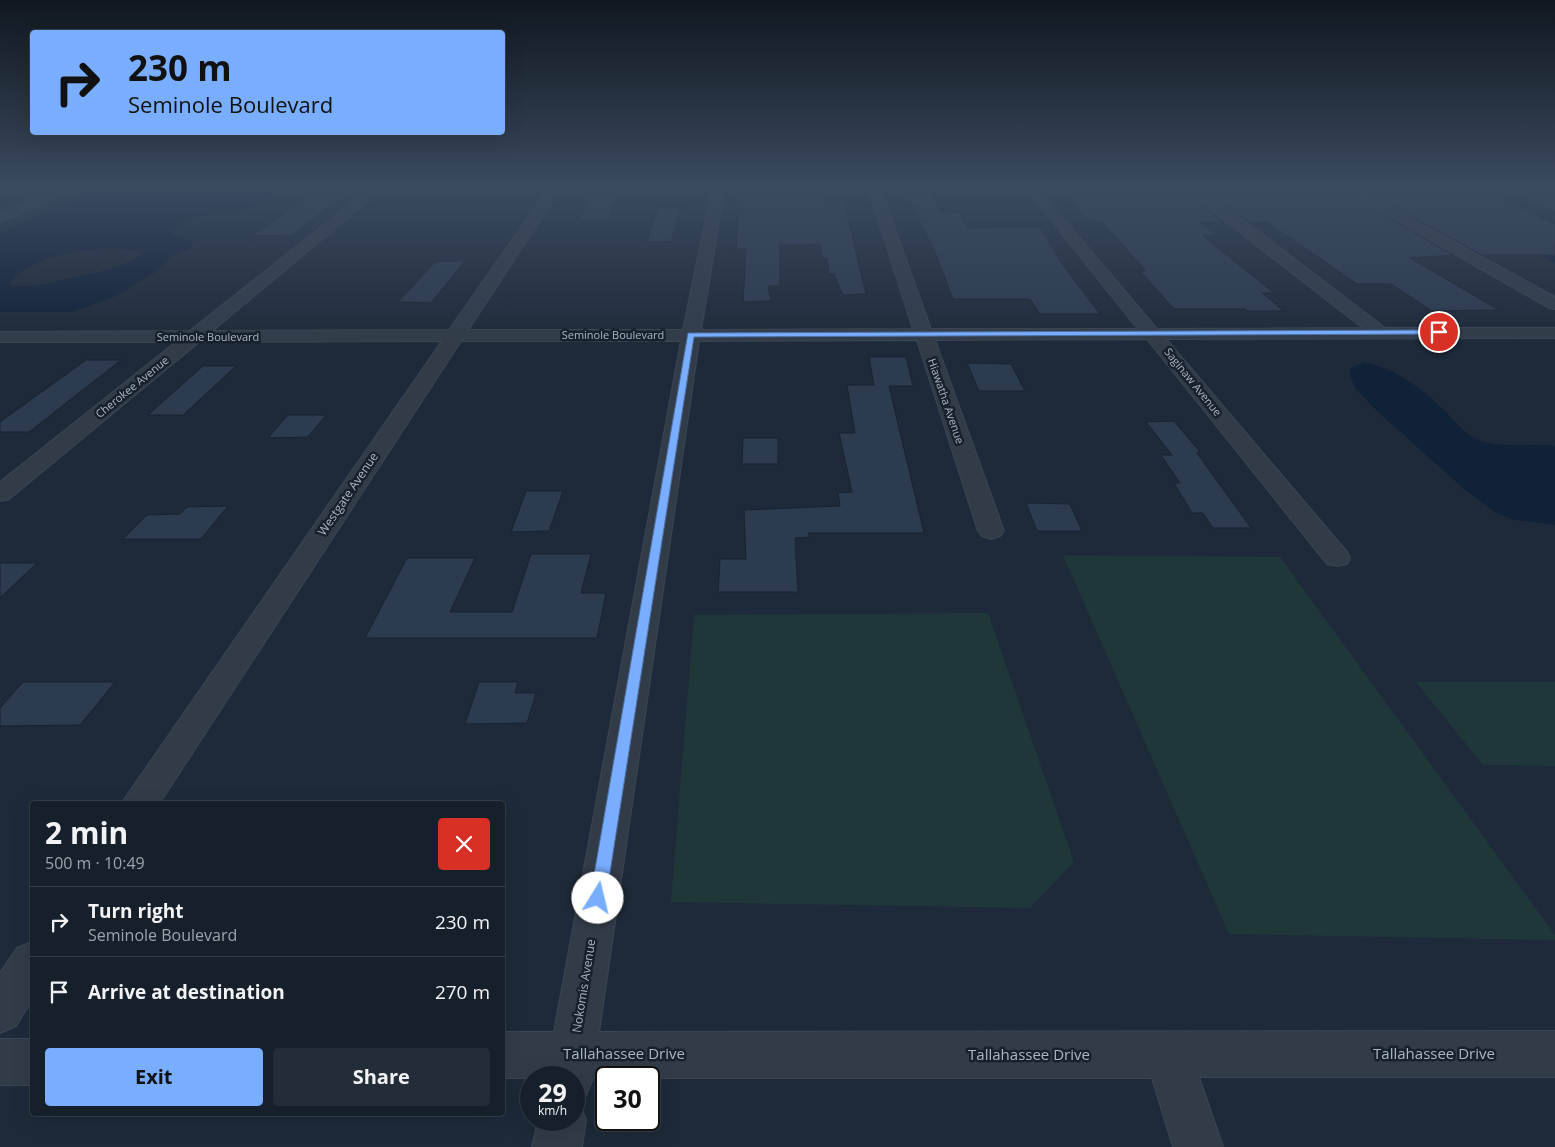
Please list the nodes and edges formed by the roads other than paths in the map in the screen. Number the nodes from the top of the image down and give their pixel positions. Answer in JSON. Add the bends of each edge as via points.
{"nodes":[{"id":1,"x":315,"y":239,"type":"edge"},
{"id":2,"x":521,"y":239,"type":"edge"},
{"id":3,"x":709,"y":239,"type":"edge"},
{"id":4,"x":891,"y":239,"type":"edge"},
{"id":5,"x":1074,"y":239,"type":"edge"},
{"id":6,"x":1260,"y":239,"type":"edge"},
{"id":7,"x":1437,"y":239,"type":"edge"},
{"id":8,"x":1555,"y":304,"type":"edge"},
{"id":9,"x":1380,"y":332,"type":"junction"},
{"id":10,"x":1555,"y":333,"type":"edge"},
{"id":11,"x":1153,"y":334,"type":"junction"},
{"id":12,"x":691,"y":335,"type":"junction"},
{"id":13,"x":923,"y":335,"type":"junction"},
{"id":14,"x":455,"y":336,"type":"junction"},
{"id":15,"x":194,"y":337,"type":"junction"},
{"id":16,"x":0,"y":338,"type":"edge"},
{"id":17,"x":0,"y":494,"type":"edge"},
{"id":18,"x":992,"y":531,"type":"dead end"},
{"id":19,"x":1337,"y":558,"type":"dead end"},
{"id":20,"x":141,"y":801,"type":"edge"},
{"id":21,"x":30,"y":965,"type":"edge"},
{"id":22,"x":0,"y":1011,"type":"edge"},
{"id":23,"x":1555,"y":1054,"type":"edge"},
{"id":24,"x":505,"y":1055,"type":"edge"},
{"id":25,"x":1168,"y":1055,"type":"junction"},
{"id":26,"x":0,"y":1062,"type":"edge"},
{"id":27,"x":30,"y":1062,"type":"edge"},
{"id":28,"x":571,"y":1066,"type":"edge"},
{"id":29,"x":560,"y":1131,"type":"edge"},
{"id":30,"x":558,"y":1147,"type":"edge"},
{"id":31,"x":1198,"y":1147,"type":"edge"}],
"edges":[{"from":1,"to":15,"type":"street","name":"Cherokee Avenue"},
{"from":2,"to":14,"type":"street","name":"Westgate Avenue"},
{"from":3,"to":12,"type":"street","name":"Nokomis Avenue"},
{"from":4,"to":13,"type":"street","name":"Hiawatha Avenue"},
{"from":5,"to":11,"type":"street","name":"Saginaw Avenue"},
{"from":6,"to":9,"type":"street"},
{"from":7,"to":8,"type":"street"},
{"from":9,"to":10,"type":"street","name":"Seminole Boulevard"},
{"from":9,"to":11,"type":"street","name":"Seminole Boulevard"},
{"from":11,"to":13,"type":"street","name":"Seminole Boulevard"},
{"from":11,"to":19,"type":"street","name":"Saginaw Avenue"},
{"from":12,"to":13,"type":"street","name":"Seminole Boulevard"},
{"from":12,"to":14,"type":"street","name":"Seminole Boulevard"},
{"from":12,"to":28,"type":"street","name":"Nokomis Avenue"},
{"from":13,"to":18,"type":"street","name":"Hiawatha Avenue"},
{"from":14,"to":15,"type":"street","name":"Seminole Boulevard"},
{"from":14,"to":20,"type":"street","name":"Westgate Avenue"},
{"from":15,"to":16,"type":"street","name":"Seminole Boulevard"},
{"from":15,"to":17,"type":"street","name":"Cherokee Avenue"},
{"from":21,"to":22,"type":"street"},
{"from":23,"to":25,"type":"street","name":"Tallahassee Drive"},
{"from":24,"to":28,"type":"street","name":"Tallahassee Drive"},
{"from":25,"to":28,"type":"street","name":"Tallahassee Drive"},
{"from":25,"to":31,"type":"street"},
{"from":26,"to":27,"type":"street"},
{"from":29,"to":30,"type":"street"}]}
